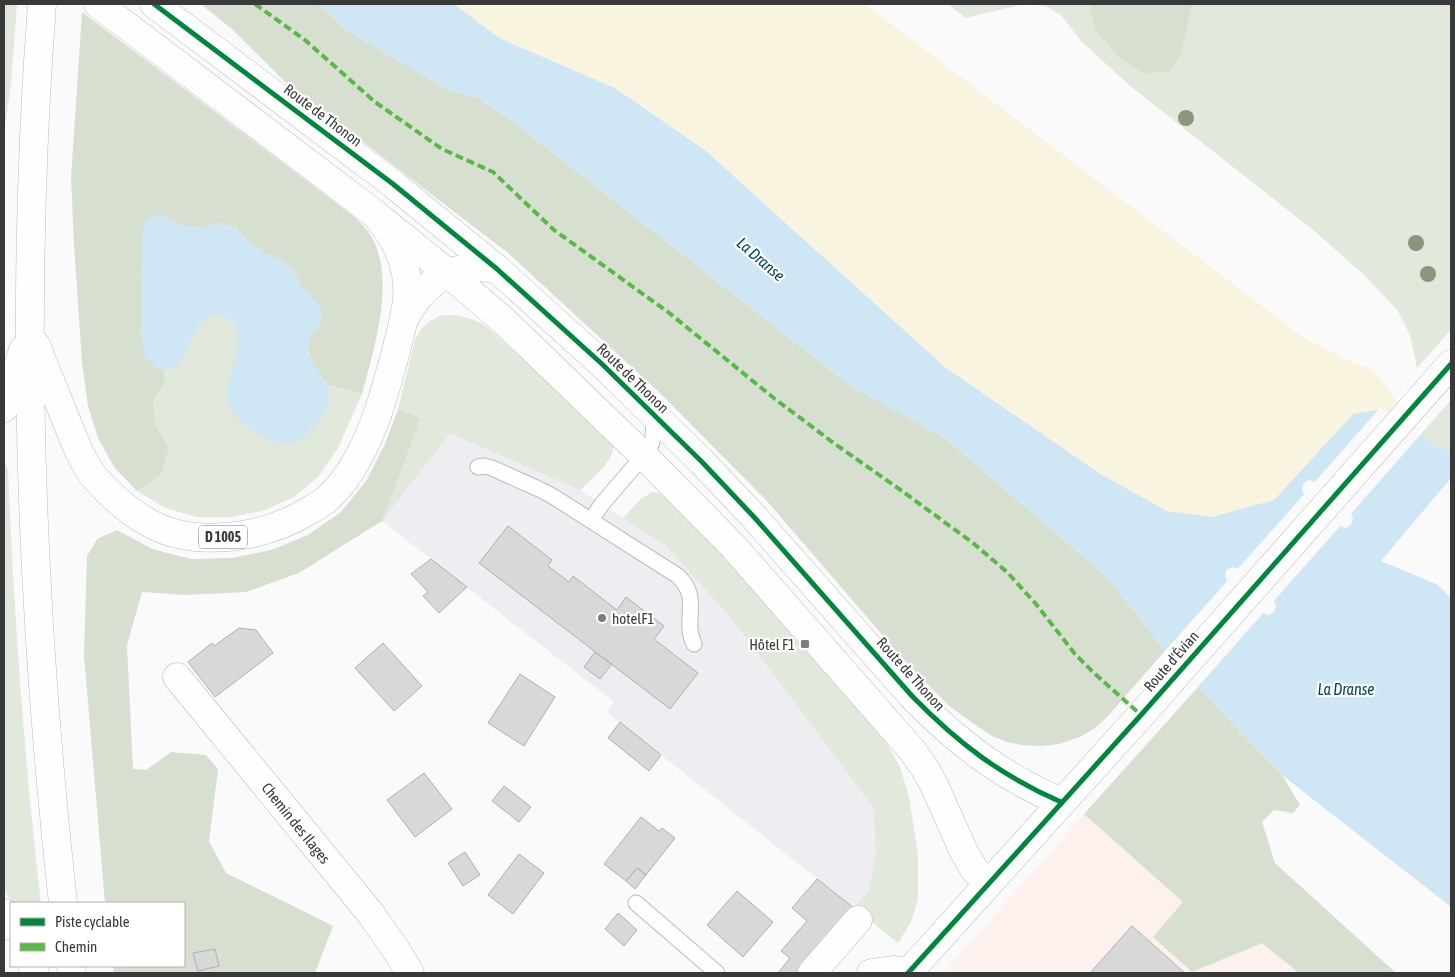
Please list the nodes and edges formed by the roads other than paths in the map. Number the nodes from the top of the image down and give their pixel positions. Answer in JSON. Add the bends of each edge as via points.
{"nodes":[{"id":1,"x":42,"y":4,"type":"edge"},
{"id":2,"x":98,"y":4,"type":"edge"},
{"id":3,"x":154,"y":4,"type":"edge"},
{"id":4,"x":375,"y":214,"type":"junction"},
{"id":5,"x":497,"y":270,"type":"junction"},
{"id":6,"x":449,"y":274,"type":"junction"},
{"id":7,"x":404,"y":322,"type":"junction"},
{"id":8,"x":30,"y":330,"type":"junction"},
{"id":9,"x":1451,"y":364,"type":"edge"},
{"id":10,"x":4,"y":408,"type":"edge"},
{"id":11,"x":648,"y":408,"type":"junction"},
{"id":12,"x":644,"y":456,"type":"junction"},
{"id":13,"x":478,"y":467,"type":"dead end"},
{"id":14,"x":591,"y":520,"type":"junction"},
{"id":15,"x":694,"y":644,"type":"dead end"},
{"id":16,"x":177,"y":677,"type":"dead end"},
{"id":17,"x":1061,"y":802,"type":"junction"},
{"id":18,"x":988,"y":884,"type":"junction"},
{"id":19,"x":63,"y":902,"type":"edge"},
{"id":20,"x":636,"y":903,"type":"dead end"},
{"id":21,"x":4,"y":913,"type":"edge"},
{"id":22,"x":858,"y":920,"type":"dead end"},
{"id":23,"x":10,"y":924,"type":"edge"},
{"id":24,"x":410,"y":973,"type":"edge"},
{"id":25,"x":717,"y":973,"type":"edge"},
{"id":26,"x":812,"y":973,"type":"edge"},
{"id":27,"x":871,"y":973,"type":"edge"},
{"id":28,"x":909,"y":973,"type":"edge"}],
"edges":[{"from":1,"to":8,"type":"main road","number":"D 1005","via":[[31,195]]},
{"from":2,"to":4,"type":"main road"},
{"from":3,"to":5,"type":"main road","name":"Route de Thonon","via":[[393,184]]},
{"from":4,"to":6,"type":"main road"},
{"from":4,"to":7,"type":"main road","number":"D 1005","via":[[390,232],[400,253],[406,276]]},
{"from":5,"to":6,"type":"main road","number":"D 1005","via":[[477,267]]},
{"from":5,"to":11,"type":"main road","name":"Route de Thonon"},
{"from":6,"to":7,"type":"main road","number":"D 1005","via":[[425,289],[412,304]]},
{"from":6,"to":12,"type":"main road","via":[[517,333]]},
{"from":7,"to":8,"type":"main road","number":"D 1005","via":[[372,427],[359,458],[344,481],[324,501],[301,516],[251,534],[224,537],[199,537],[152,525],[112,496],[95,478],[82,457]]},
{"from":8,"to":10,"type":"main road","number":"D 1005"},
{"from":8,"to":19,"type":"main road","number":"D 1005","via":[[36,580]]},
{"from":9,"to":17,"type":"main road","name":"Route d'Évian"},
{"from":11,"to":12,"type":"lane","via":[[654,438]]},
{"from":11,"to":17,"type":"main road","name":"Route de Thonon","via":[[754,517],[912,696],[956,739],[1033,790]]},
{"from":12,"to":14,"type":"lane"},
{"from":12,"to":18,"type":"main road","via":[[733,546],[910,749],[934,786],[964,852]]},
{"from":13,"to":14,"type":"lane","via":[[492,468],[541,490]]},
{"from":14,"to":15,"type":"lane","via":[[685,583],[690,597],[690,631]]},
{"from":16,"to":24,"type":"main road","name":"Chemin des Ilages","via":[[371,914]]},
{"from":17,"to":18,"type":"main road","name":"Route d'Évian"},
{"from":18,"to":28,"type":"main road","name":"Route d'Évian"},
{"from":20,"to":25,"type":"lane"},
{"from":21,"to":23,"type":"main road"},
{"from":22,"to":26,"type":"main road"},
{"from":27,"to":28,"type":"main road","via":[[893,970]]}]}
